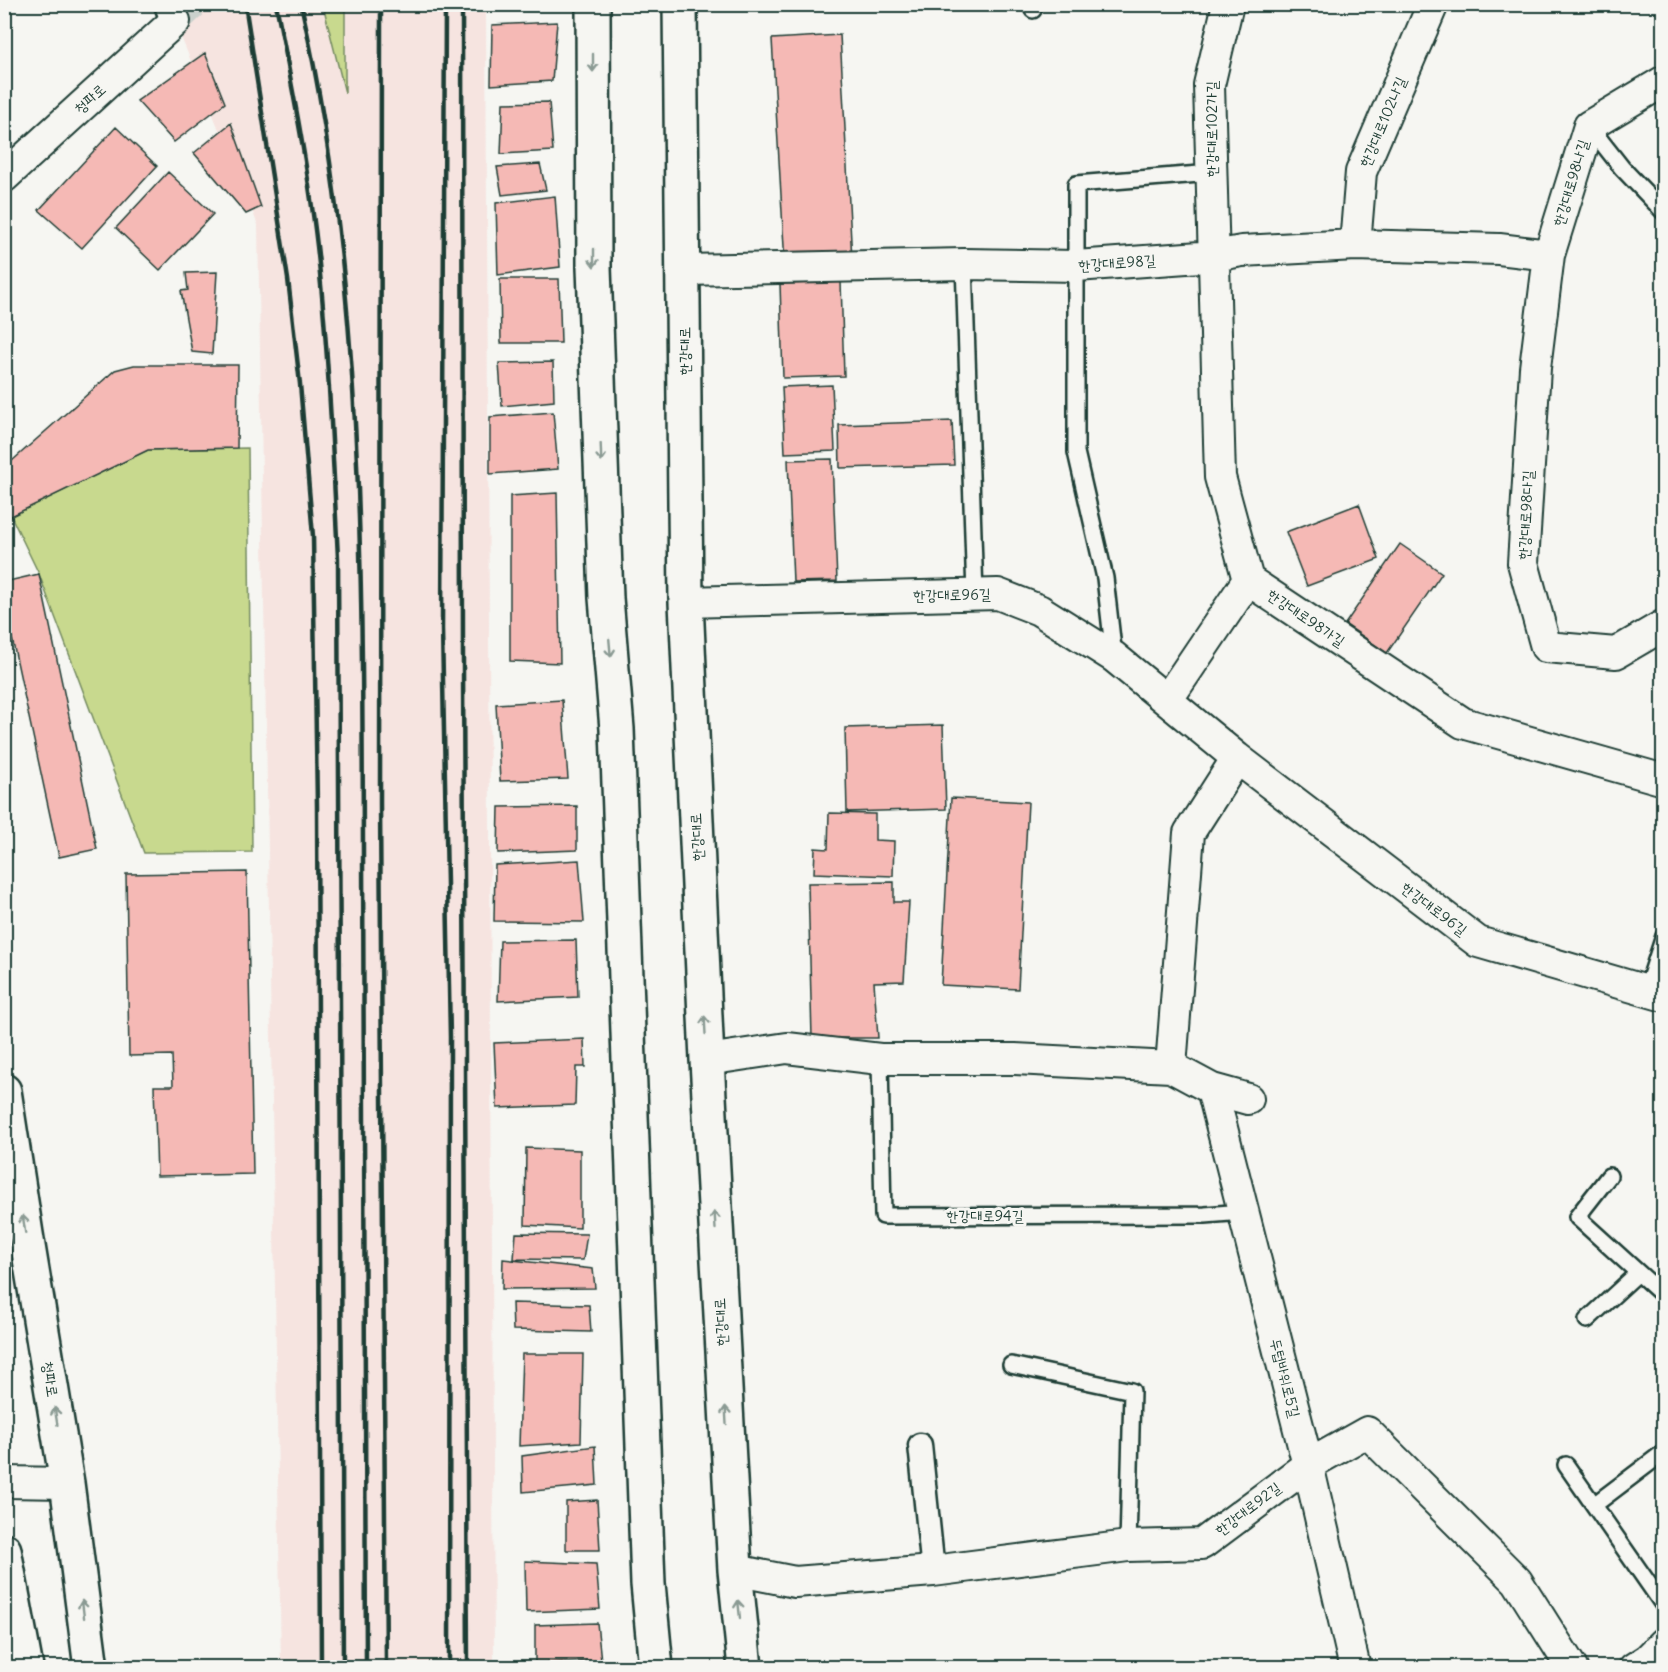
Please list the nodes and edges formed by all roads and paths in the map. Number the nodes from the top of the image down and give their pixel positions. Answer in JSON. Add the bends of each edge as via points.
{"nodes":[{"id":1,"x":593,"y":4,"type":"edge"},
{"id":2,"x":680,"y":4,"type":"edge"},
{"id":3,"x":1228,"y":4,"type":"edge"},
{"id":4,"x":1433,"y":4,"type":"edge"},
{"id":5,"x":169,"y":17,"type":"tunnel mouth"},
{"id":6,"x":1664,"y":81,"type":"edge"},
{"id":7,"x":1589,"y":126,"type":"junction"},
{"id":8,"x":1212,"y":173,"type":"junction"},
{"id":9,"x":4,"y":177,"type":"edge"},
{"id":10,"x":1664,"y":212,"type":"edge"},
{"id":11,"x":1355,"y":245,"type":"junction"},
{"id":12,"x":1549,"y":255,"type":"junction"},
{"id":13,"x":1214,"y":256,"type":"junction"},
{"id":14,"x":964,"y":264,"type":"junction"},
{"id":15,"x":1076,"y":266,"type":"junction"},
{"id":16,"x":684,"y":270,"type":"junction"},
{"id":17,"x":1248,"y":580,"type":"junction"},
{"id":18,"x":975,"y":594,"type":"junction"},
{"id":19,"x":686,"y":602,"type":"junction"},
{"id":20,"x":1664,"y":625,"type":"edge"},
{"id":21,"x":1114,"y":657,"type":"junction"},
{"id":22,"x":1167,"y":700,"type":"junction"},
{"id":23,"x":1238,"y":758,"type":"junction"},
{"id":24,"x":1664,"y":780,"type":"edge"},
{"id":25,"x":1664,"y":936,"type":"edge"},
{"id":26,"x":1655,"y":993,"type":"edge"},
{"id":27,"x":880,"y":1059,"type":"junction"},
{"id":28,"x":707,"y":1060,"type":"junction"},
{"id":29,"x":1171,"y":1067,"type":"junction"},
{"id":30,"x":1212,"y":1089,"type":"junction"},
{"id":31,"x":4,"y":1091,"type":"edge"},
{"id":32,"x":1248,"y":1100,"type":"dead end"},
{"id":33,"x":1609,"y":1176,"type":"dead end"},
{"id":34,"x":1244,"y":1212,"type":"junction"},
{"id":35,"x":1638,"y":1273,"type":"junction"},
{"id":36,"x":1664,"y":1296,"type":"edge"},
{"id":37,"x":1587,"y":1320,"type":"dead end"},
{"id":38,"x":1011,"y":1365,"type":"dead end"},
{"id":39,"x":920,"y":1445,"type":"dead end"},
{"id":40,"x":1664,"y":1452,"type":"edge"},
{"id":41,"x":1308,"y":1465,"type":"junction"},
{"id":42,"x":1566,"y":1465,"type":"dead end"},
{"id":43,"x":4,"y":1482,"type":"edge"},
{"id":44,"x":68,"y":1483,"type":"junction"},
{"id":45,"x":1594,"y":1505,"type":"junction"},
{"id":46,"x":1128,"y":1546,"type":"junction"},
{"id":47,"x":4,"y":1550,"type":"edge"},
{"id":48,"x":735,"y":1570,"type":"junction"},
{"id":49,"x":933,"y":1570,"type":"junction"},
{"id":50,"x":1664,"y":1606,"type":"edge"},
{"id":51,"x":26,"y":1668,"type":"edge"},
{"id":52,"x":91,"y":1668,"type":"edge"},
{"id":53,"x":656,"y":1668,"type":"edge"},
{"id":54,"x":745,"y":1668,"type":"edge"},
{"id":55,"x":1355,"y":1668,"type":"edge"},
{"id":56,"x":1572,"y":1668,"type":"edge"}],
"edges":[{"from":1,"to":53,"type":"main road","one_way":true,"via":[[594,267],[606,598],[617,729],[648,1584]]},
{"from":2,"to":16,"type":"main road","name":"한강대로"},
{"from":3,"to":8,"type":"street","name":"한강대로102가길","via":[[1209,86]]},
{"from":4,"to":11,"type":"street","name":"한강대로102나길","via":[[1361,172]]},
{"from":5,"to":9,"type":"street","name":"청파로"},
{"from":6,"to":7,"type":"street","name":"한강대로98나길"},
{"from":7,"to":10,"type":"lane"},
{"from":7,"to":12,"type":"street","name":"한강대로98나길"},
{"from":8,"to":13,"type":"street","name":"한강대로102가길"},
{"from":8,"to":15,"type":"lane","via":[[1076,184]]},
{"from":11,"to":12,"type":"street","name":"한강대로98길","via":[[1498,249]]},
{"from":11,"to":13,"type":"street","name":"한강대로98길","via":[[1242,250]]},
{"from":12,"to":20,"type":"street","name":"한강대로98다길","via":[[1535,368],[1523,563],[1546,647],[1616,653]]},
{"from":13,"to":15,"type":"street","name":"한강대로98길"},
{"from":13,"to":17,"type":"street","via":[[1220,477]]},
{"from":14,"to":15,"type":"street","name":"한강대로98길"},
{"from":14,"to":16,"type":"street","name":"한강대로98길"},
{"from":14,"to":18,"type":"lane"},
{"from":15,"to":21,"type":"lane","via":[[1076,452],[1105,578]]},
{"from":16,"to":19,"type":"main road","name":"한강대로"},
{"from":17,"to":22,"type":"street"},
{"from":17,"to":24,"type":"street","name":"한강대로98가길","via":[[1463,723]]},
{"from":18,"to":19,"type":"street","name":"한강대로96길"},
{"from":18,"to":21,"type":"street","name":"한강대로96길","via":[[998,594],[1039,610]]},
{"from":28,"to":19,"type":"main road","name":"한강대로","one_way":true},
{"from":21,"to":22,"type":"street","name":"한강대로96길"},
{"from":22,"to":23,"type":"street","name":"한강대로96길"},
{"from":23,"to":26,"type":"street","name":"한강대로96길","via":[[1478,942]]},
{"from":23,"to":29,"type":"street","via":[[1189,833]]},
{"from":25,"to":26,"type":"lane"},
{"from":27,"to":28,"type":"street","via":[[787,1048]]},
{"from":27,"to":29,"type":"street","via":[[1015,1059]]},
{"from":27,"to":34,"type":"lane","name":"한강대로94길","via":[[883,1216]]},
{"from":48,"to":28,"type":"main road","name":"한강대로","one_way":true},
{"from":29,"to":30,"type":"street"},
{"from":30,"to":32,"type":"street"},
{"from":30,"to":34,"type":"street","name":"두텁바위로5길"},
{"from":44,"to":31,"type":"main road","name":"청파로","one_way":true},
{"from":33,"to":35,"type":"lane","via":[[1577,1217]]},
{"from":34,"to":41,"type":"street","name":"두텁바위로5길"},
{"from":35,"to":36,"type":"lane"},
{"from":35,"to":37,"type":"lane"},
{"from":38,"to":46,"type":"lane","via":[[1132,1390]]},
{"from":39,"to":49,"type":"street"},
{"from":40,"to":45,"type":"lane"},
{"from":41,"to":46,"type":"street","name":"한강대로92길","via":[[1202,1544]]},
{"from":41,"to":55,"type":"street","name":"두텁바위로5길"},
{"from":41,"to":56,"type":"street","name":"한강대로92길","via":[[1367,1432],[1517,1581]]},
{"from":42,"to":45,"type":"lane"},
{"from":43,"to":44,"type":"street"},
{"from":52,"to":44,"type":"main road","name":"청파로","one_way":true},
{"from":45,"to":50,"type":"lane"},
{"from":46,"to":49,"type":"street","name":"한강대로92길"},
{"from":47,"to":51,"type":"main road"},
{"from":48,"to":49,"type":"street","name":"한강대로92길","via":[[795,1582]]},
{"from":54,"to":48,"type":"main road","name":"한강대로","one_way":true}]}
